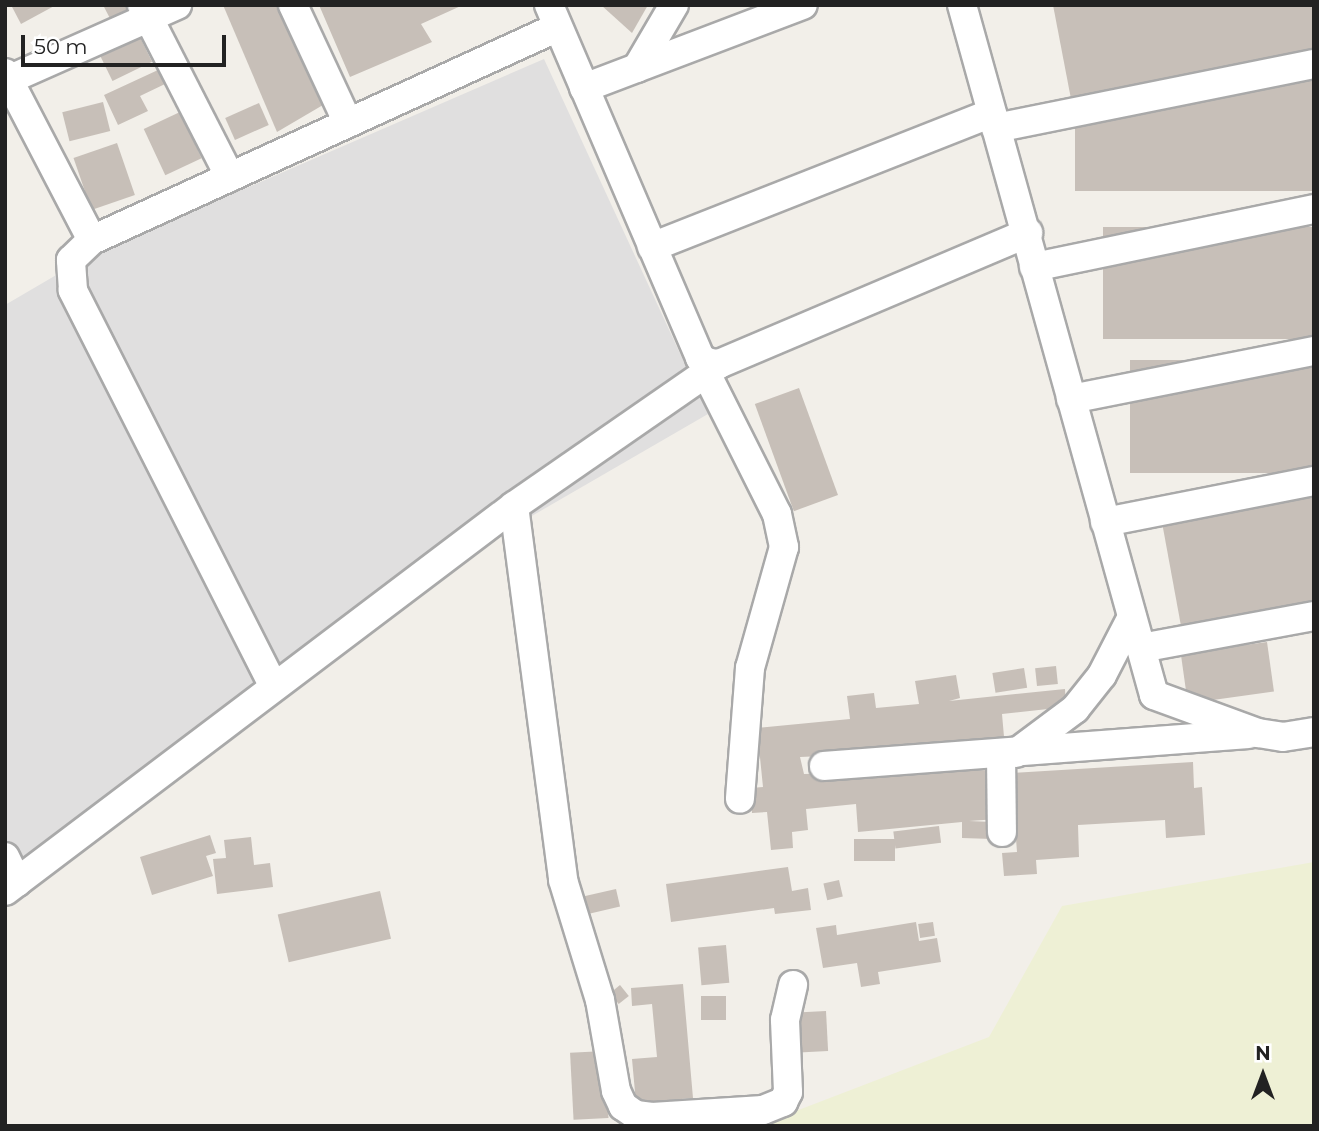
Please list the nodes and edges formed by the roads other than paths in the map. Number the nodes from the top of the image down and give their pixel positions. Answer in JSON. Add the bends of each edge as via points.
{"nodes":[{"id":1,"x":177,"y":5,"type":"edge"},
{"id":2,"x":293,"y":5,"type":"edge"},
{"id":3,"x":674,"y":5,"type":"edge"},
{"id":4,"x":803,"y":5,"type":"edge"},
{"id":5,"x":962,"y":5,"type":"edge"},
{"id":6,"x":144,"y":12,"type":"edge"},
{"id":7,"x":553,"y":16,"type":"edge"},
{"id":8,"x":1314,"y":64,"type":"edge"},
{"id":9,"x":637,"y":68,"type":"junction"},
{"id":10,"x":584,"y":88,"type":"junction"},
{"id":11,"x":9,"y":89,"type":"edge"},
{"id":12,"x":994,"y":121,"type":"junction"},
{"id":13,"x":348,"y":123,"type":"junction"},
{"id":14,"x":230,"y":177,"type":"junction"},
{"id":15,"x":1314,"y":209,"type":"edge"},
{"id":16,"x":1028,"y":233,"type":"junction"},
{"id":17,"x":92,"y":240,"type":"junction"},
{"id":18,"x":652,"y":247,"type":"junction"},
{"id":19,"x":1034,"y":267,"type":"junction"},
{"id":20,"x":1314,"y":351,"type":"edge"},
{"id":21,"x":712,"y":368,"type":"junction"},
{"id":22,"x":1071,"y":399,"type":"junction"},
{"id":23,"x":1314,"y":481,"type":"edge"},
{"id":24,"x":514,"y":506,"type":"junction"},
{"id":25,"x":1105,"y":522,"type":"junction"},
{"id":26,"x":1132,"y":617,"type":"junction"},
{"id":27,"x":1314,"y":617,"type":"edge"},
{"id":28,"x":1141,"y":648,"type":"junction"},
{"id":29,"x":273,"y":685,"type":"junction"},
{"id":30,"x":1314,"y":732,"type":"edge"},
{"id":31,"x":1258,"y":733,"type":"junction"},
{"id":32,"x":1007,"y":755,"type":"junction"},
{"id":33,"x":824,"y":766,"type":"dead end"},
{"id":34,"x":740,"y":799,"type":"dead end"},
{"id":35,"x":1002,"y":832,"type":"dead end"},
{"id":36,"x":9,"y":877,"type":"edge"},
{"id":37,"x":793,"y":985,"type":"dead end"}],
"edges":[{"from":1,"to":6,"type":"street"},
{"from":2,"to":13,"type":"street"},
{"from":3,"to":9,"type":"street"},
{"from":4,"to":9,"type":"street"},
{"from":5,"to":12,"type":"street"},
{"from":6,"to":11,"type":"street"},
{"from":6,"to":14,"type":"street"},
{"from":7,"to":10,"type":"street"},
{"from":7,"to":13,"type":"street"},
{"from":8,"to":12,"type":"street"},
{"from":9,"to":10,"type":"street"},
{"from":10,"to":18,"type":"street"},
{"from":11,"to":17,"type":"street"},
{"from":12,"to":16,"type":"street"},
{"from":12,"to":18,"type":"street"},
{"from":13,"to":14,"type":"street"},
{"from":14,"to":17,"type":"street"},
{"from":15,"to":19,"type":"street"},
{"from":16,"to":19,"type":"street"},
{"from":16,"to":21,"type":"street"},
{"from":17,"to":29,"type":"street","via":[[71,260],[73,290]]},
{"from":18,"to":21,"type":"street","via":[[700,358]]},
{"from":19,"to":22,"type":"street"},
{"from":20,"to":22,"type":"street"},
{"from":21,"to":24,"type":"street"},
{"from":21,"to":34,"type":"street","via":[[777,514],[784,547],[745,696]]},
{"from":22,"to":25,"type":"street"},
{"from":23,"to":25,"type":"street"},
{"from":24,"to":29,"type":"street"},
{"from":24,"to":37,"type":"street","via":[[563,880],[600,1000],[616,1091],[623,1106],[636,1115],[652,1117],[763,1110],[783,1102],[788,1091],[785,1020]]},
{"from":25,"to":26,"type":"street"},
{"from":26,"to":28,"type":"street"},
{"from":26,"to":32,"type":"street","via":[[1102,675],[1075,709]]},
{"from":27,"to":28,"type":"street"},
{"from":28,"to":31,"type":"street","via":[[1154,695]]},
{"from":29,"to":36,"type":"street"},
{"from":30,"to":31,"type":"street","via":[[1283,737]]},
{"from":31,"to":32,"type":"street"},
{"from":32,"to":33,"type":"street"},
{"from":32,"to":35,"type":"street"}]}
